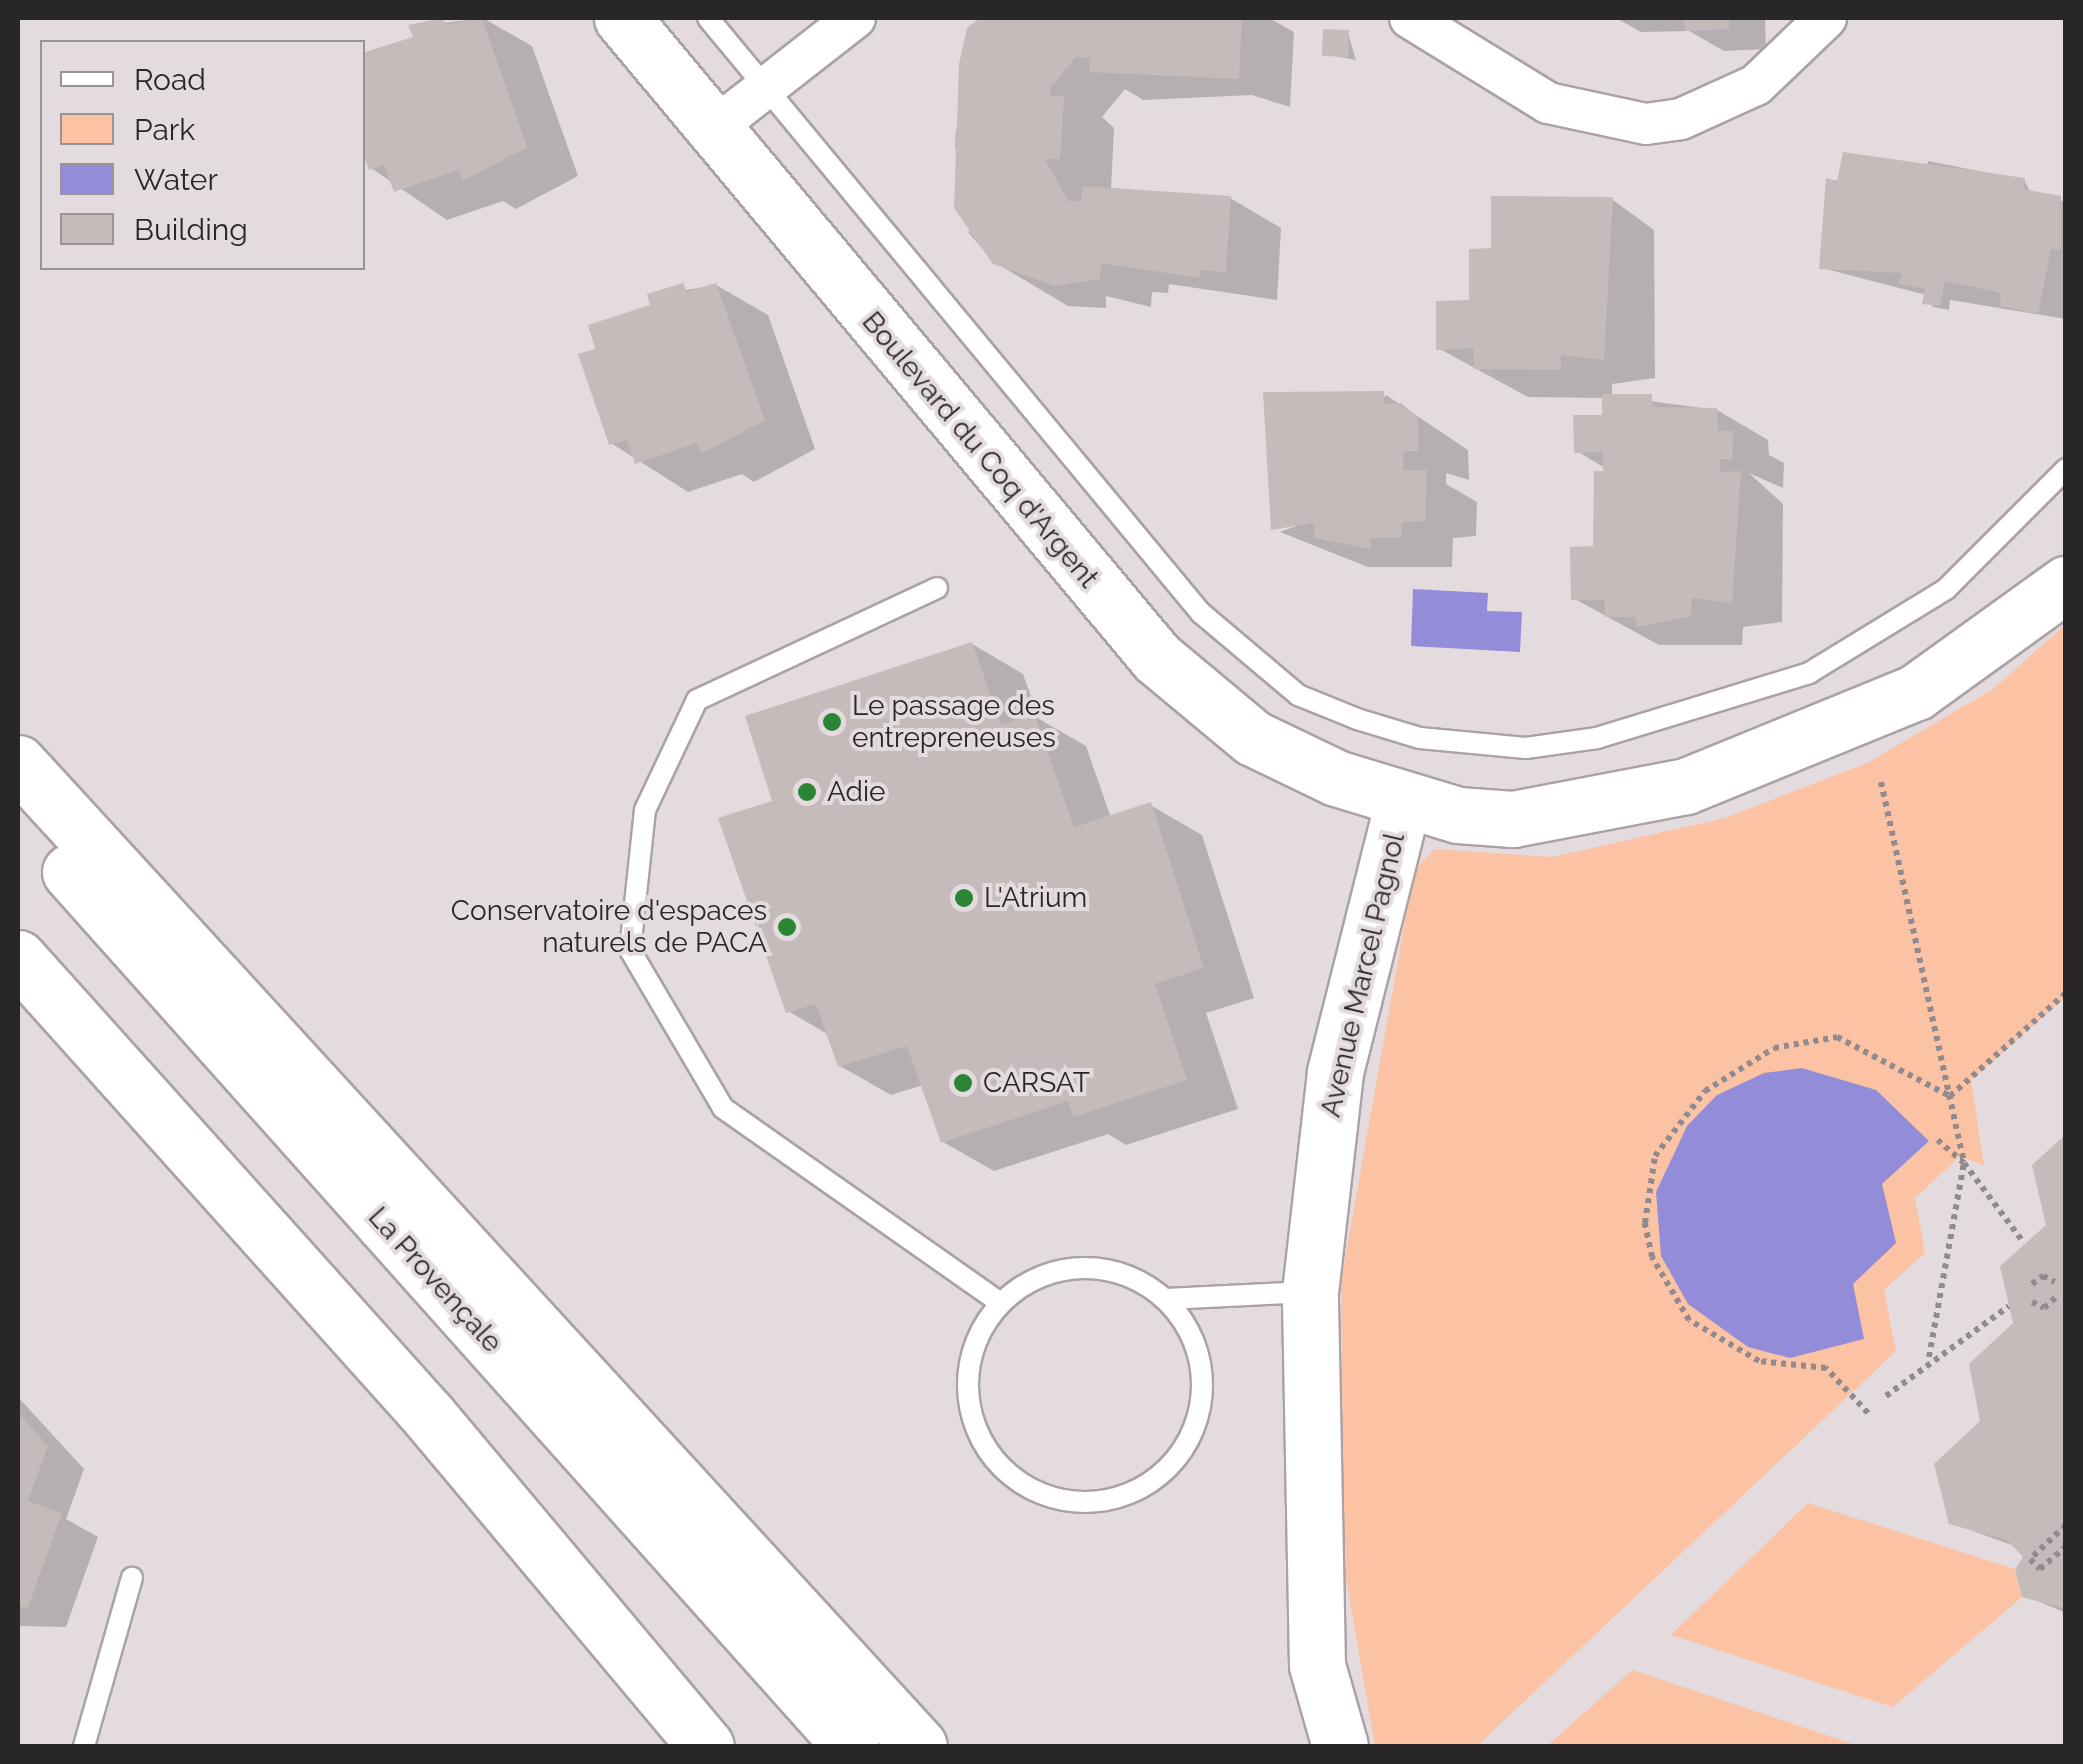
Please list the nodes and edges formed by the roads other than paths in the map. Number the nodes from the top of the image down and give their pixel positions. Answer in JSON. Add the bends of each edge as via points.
{"nodes":[{"id":1,"x":622,"y":18,"type":"edge"},
{"id":2,"x":708,"y":18,"type":"edge"},
{"id":3,"x":855,"y":18,"type":"edge"},
{"id":4,"x":1410,"y":18,"type":"edge"},
{"id":5,"x":1826,"y":18,"type":"edge"},
{"id":6,"x":765,"y":88,"type":"junction"},
{"id":7,"x":714,"y":128,"type":"junction"},
{"id":8,"x":2066,"y":469,"type":"edge"},
{"id":9,"x":2066,"y":584,"type":"edge"},
{"id":10,"x":938,"y":588,"type":"dead end"},
{"id":11,"x":18,"y":763,"type":"edge"},
{"id":12,"x":1403,"y":802,"type":"junction"},
{"id":13,"x":18,"y":813,"type":"edge"},
{"id":14,"x":18,"y":958,"type":"edge"},
{"id":15,"x":1310,"y":1292,"type":"junction"},
{"id":16,"x":1166,"y":1299,"type":"junction"},
{"id":17,"x":1000,"y":1303,"type":"junction"},
{"id":18,"x":132,"y":1578,"type":"dead end"},
{"id":19,"x":84,"y":1746,"type":"edge"},
{"id":20,"x":706,"y":1746,"type":"edge"},
{"id":21,"x":851,"y":1746,"type":"edge"},
{"id":22,"x":919,"y":1746,"type":"edge"},
{"id":23,"x":1340,"y":1746,"type":"edge"}],
"edges":[{"from":1,"to":7,"type":"main road","name":"Boulevard du Coq d'Argent"},
{"from":2,"to":6,"type":"lane"},
{"from":3,"to":6,"type":"street"},
{"from":4,"to":5,"type":"street","via":[[1548,103],[1646,124],[1756,85]]},
{"from":6,"to":7,"type":"street"},
{"from":6,"to":8,"type":"lane","via":[[1247,658],[1298,695],[1420,738],[1498,748],[1597,738],[1809,673],[1946,589]]},
{"from":7,"to":12,"type":"main road","name":"Boulevard du Coq d'Argent","via":[[1157,658],[1253,738]]},
{"from":9,"to":12,"type":"main road","name":"Avenue Marcel Pagnol","via":[[1916,692],[1686,786],[1513,820]]},
{"from":10,"to":17,"type":"lane","via":[[698,700],[645,810],[630,950],[723,1108]]},
{"from":11,"to":22,"type":"main road"},
{"from":12,"to":15,"type":"main road","name":"Avenue Marcel Pagnol","via":[[1335,1072]]},
{"from":13,"to":21,"type":"main road","name":"La Provençale"},
{"from":14,"to":20,"type":"main road","via":[[428,1415]]},
{"from":15,"to":16,"type":"lane"},
{"from":15,"to":23,"type":"main road","name":"Avenue Marcel Pagnol","via":[[1317,1665]]},
{"from":16,"to":17,"type":"lane","via":[[1100,1267],[1029,1280]]},
{"from":16,"to":17,"type":"lane","via":[[1202,1369],[1186,1446],[1146,1484],[1088,1503],[1048,1497],[986,1450],[967,1373]]},
{"from":18,"to":19,"type":"lane"}]}
